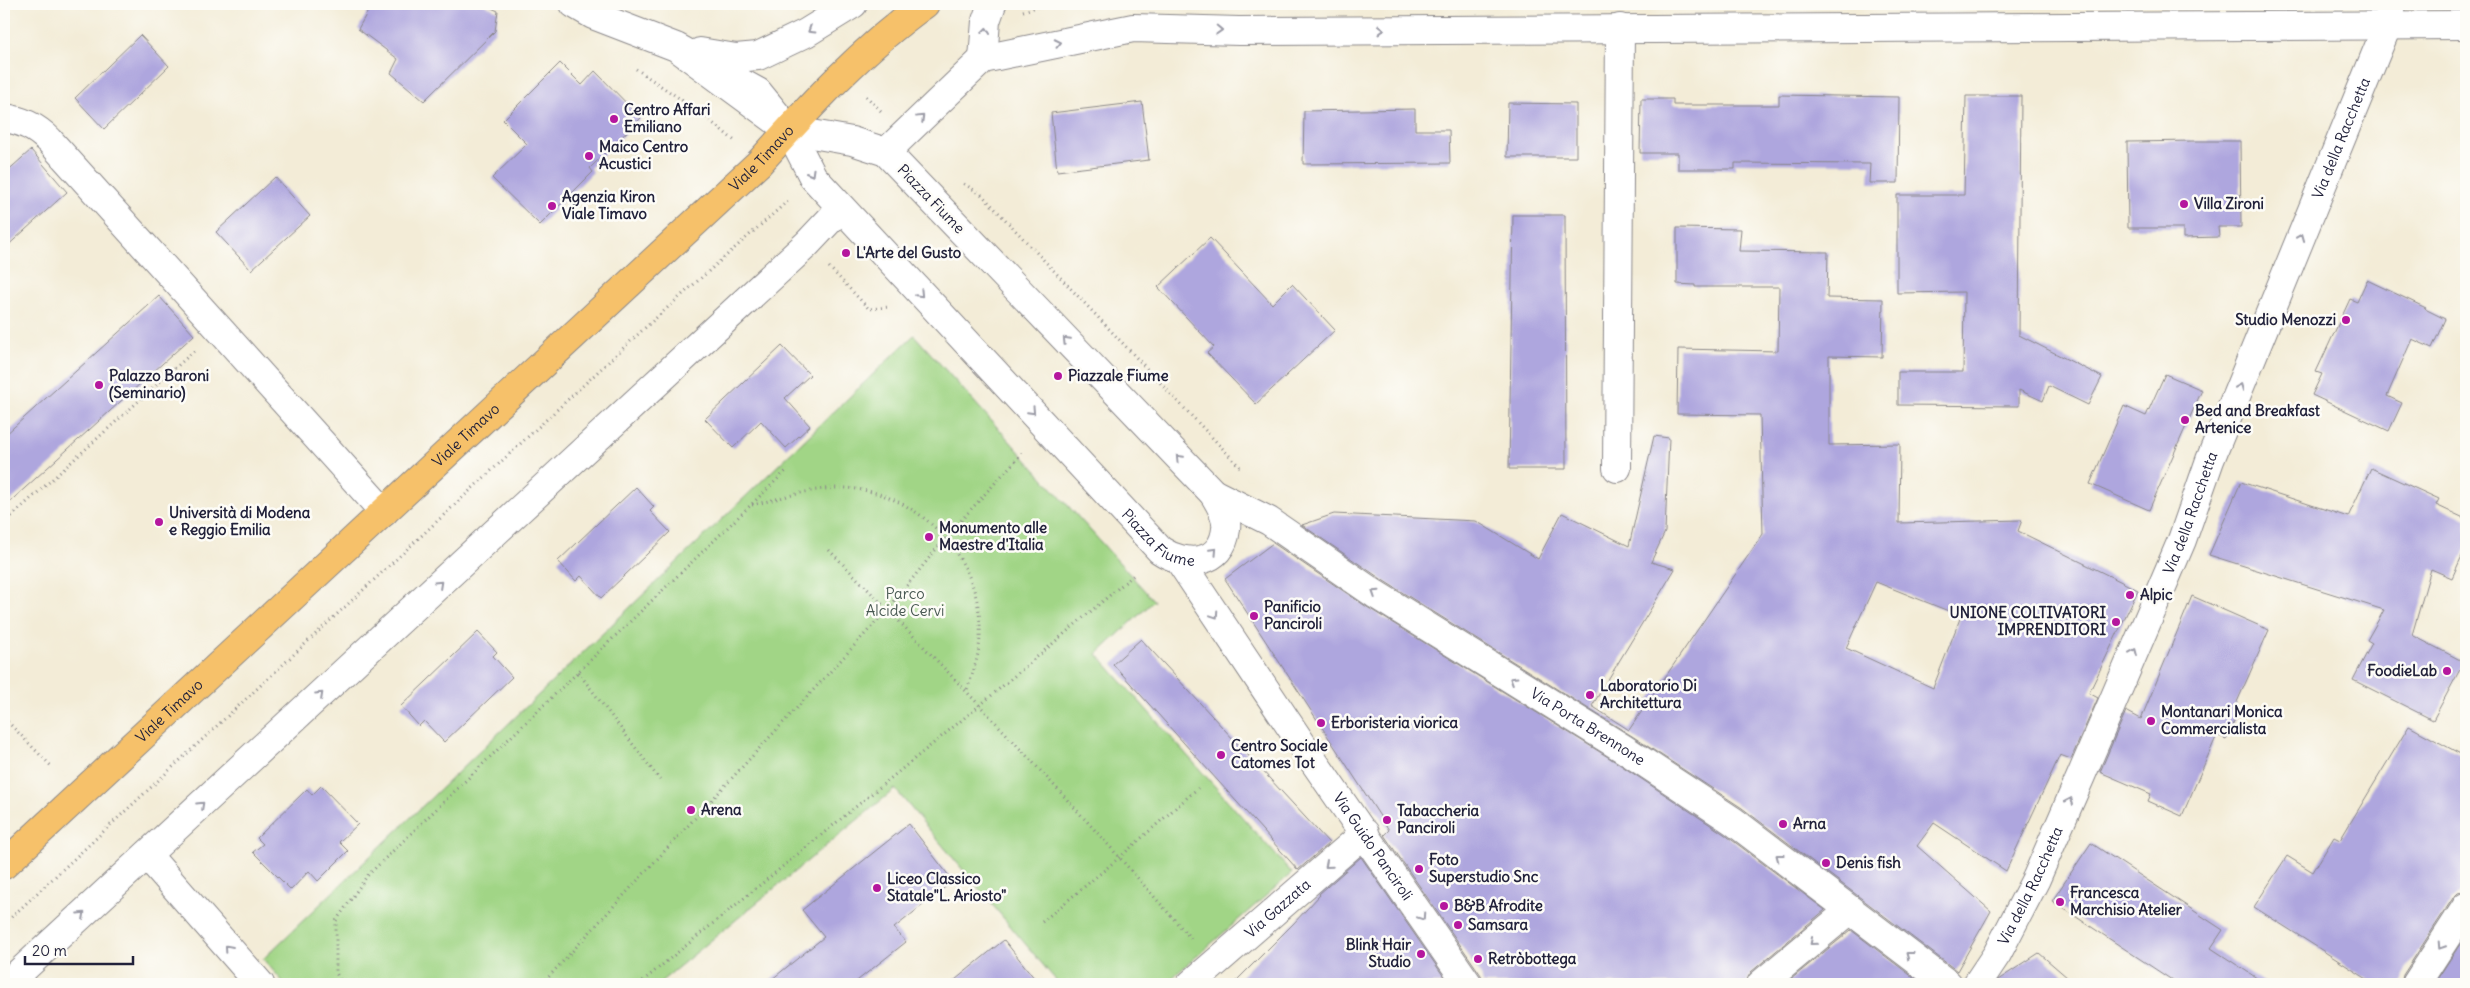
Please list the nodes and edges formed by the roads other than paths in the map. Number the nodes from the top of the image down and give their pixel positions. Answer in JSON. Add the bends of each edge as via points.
{"nodes":[{"id":1,"x":574,"y":4,"type":"edge"},
{"id":2,"x":852,"y":4,"type":"edge"},
{"id":3,"x":925,"y":4,"type":"edge"},
{"id":4,"x":992,"y":4,"type":"edge"},
{"id":5,"x":2390,"y":14,"type":"edge"},
{"id":6,"x":2466,"y":25,"type":"edge"},
{"id":7,"x":1620,"y":28,"type":"junction"},
{"id":8,"x":676,"y":47,"type":"junction"},
{"id":9,"x":982,"y":59,"type":"junction"},
{"id":10,"x":4,"y":118,"type":"edge"},
{"id":11,"x":789,"y":130,"type":"junction"},
{"id":12,"x":886,"y":152,"type":"junction"},
{"id":13,"x":841,"y":208,"type":"junction"},
{"id":14,"x":1617,"y":468,"type":"dead end"},
{"id":15,"x":1213,"y":493,"type":"junction"},
{"id":16,"x":384,"y":512,"type":"junction"},
{"id":17,"x":1170,"y":555,"type":"junction"},
{"id":18,"x":1365,"y":833,"type":"junction"},
{"id":19,"x":147,"y":855,"type":"junction"},
{"id":20,"x":4,"y":865,"type":"edge"},
{"id":21,"x":2466,"y":907,"type":"edge"},
{"id":22,"x":1850,"y":910,"type":"junction"},
{"id":23,"x":1209,"y":979,"type":"edge"},
{"id":24,"x":7,"y":984,"type":"edge"},
{"id":25,"x":260,"y":984,"type":"edge"},
{"id":26,"x":1468,"y":984,"type":"edge"},
{"id":27,"x":1761,"y":984,"type":"edge"},
{"id":28,"x":1948,"y":984,"type":"edge"},
{"id":29,"x":1977,"y":984,"type":"edge"},
{"id":30,"x":2416,"y":984,"type":"edge"}],
"edges":[{"from":1,"to":8,"type":"street"},
{"from":2,"to":8,"type":"street","one_way":true,"via":[[806,34],[758,56],[736,58]]},
{"from":3,"to":11,"type":"main road","name":"Viale Timavo","via":[[891,28]]},
{"from":9,"to":4,"type":"street","one_way":true,"via":[[986,22]]},
{"from":5,"to":6,"type":"street"},
{"from":5,"to":7,"type":"street"},
{"from":29,"to":5,"type":"street","name":"Via della Racchetta","one_way":true,"via":[[1997,954],[2036,879],[2097,740],[2182,540],[2210,460]]},
{"from":9,"to":7,"type":"street","one_way":true,"via":[[1133,28],[1239,31]]},
{"from":7,"to":14,"type":"street"},
{"from":8,"to":11,"type":"street"},
{"from":12,"to":9,"type":"street","one_way":true},
{"from":10,"to":16,"type":"street","via":[[38,129]]},
{"from":11,"to":12,"type":"street","name":"Piazza Fiume","via":[[852,141]]},
{"from":11,"to":13,"type":"street","name":"Piazza Fiume","one_way":true,"via":[[813,177]]},
{"from":11,"to":16,"type":"main road","name":"Viale Timavo","via":[[759,163]]},
{"from":15,"to":12,"type":"street","name":"Piazza Fiume","one_way":true},
{"from":13,"to":17,"type":"street","name":"Piazza Fiume","one_way":true},
{"from":19,"to":13,"type":"street","one_way":true,"via":[[807,244]]},
{"from":17,"to":15,"type":"street","name":"Piazza Fiume","one_way":true,"via":[[1185,562],[1204,560],[1219,547],[1226,529],[1222,507]]},
{"from":22,"to":15,"type":"street","name":"Via Porta Brennone","one_way":true,"via":[[1733,821],[1624,749],[1376,594],[1269,521]]},
{"from":16,"to":20,"type":"main road","name":"Viale Timavo"},
{"from":17,"to":18,"type":"street","name":"Via Guido Panciroli","one_way":true},
{"from":18,"to":23,"type":"street","name":"Via Gazzata","one_way":true},
{"from":18,"to":26,"type":"street","name":"Via Guido Panciroli","one_way":true},
{"from":24,"to":19,"type":"street","one_way":true},
{"from":25,"to":19,"type":"street","one_way":true},
{"from":21,"to":30,"type":"street","one_way":true},
{"from":22,"to":27,"type":"street","one_way":true},
{"from":28,"to":22,"type":"street","name":"Via Porta Brennone","one_way":true}]}
